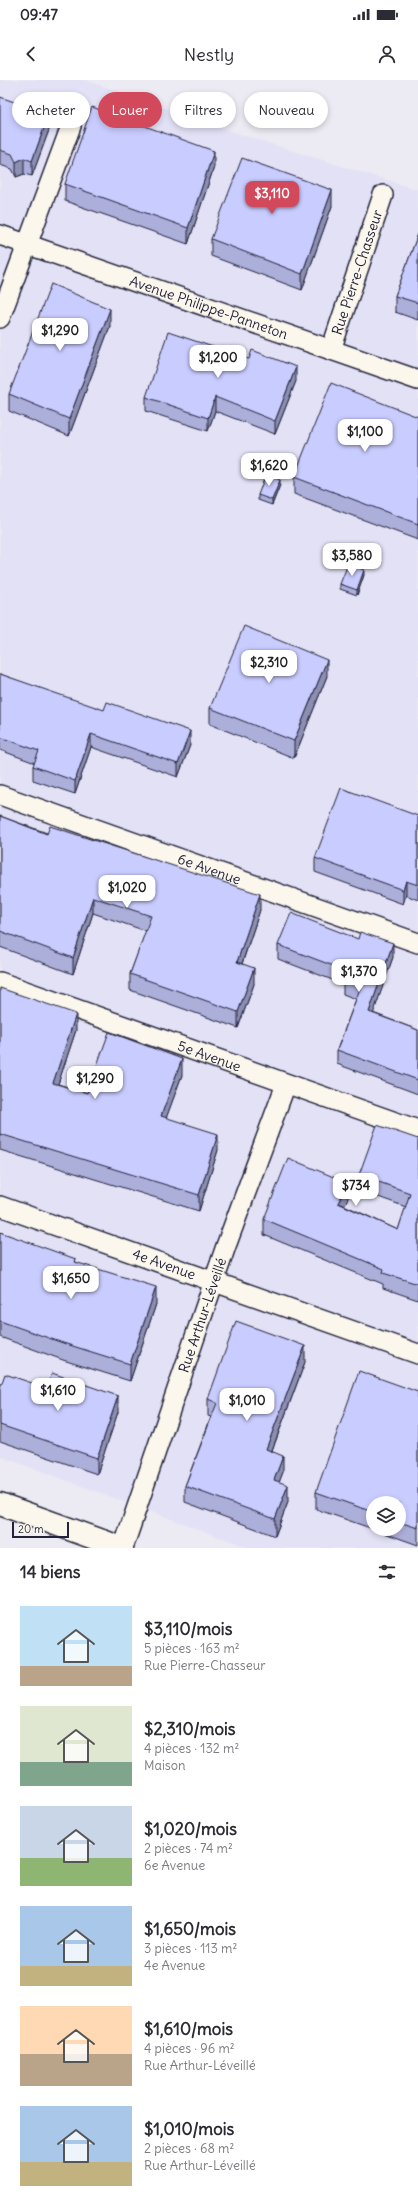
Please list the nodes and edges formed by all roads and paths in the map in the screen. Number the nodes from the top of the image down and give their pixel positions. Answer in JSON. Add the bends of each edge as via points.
{"nodes":[{"id":1,"x":70,"y":128,"type":"edge"},
{"id":2,"x":383,"y":195,"type":"dead end"},
{"id":3,"x":0,"y":235,"type":"edge"},
{"id":4,"x":27,"y":244,"type":"junction"},
{"id":5,"x":0,"y":318,"type":"edge"},
{"id":6,"x":331,"y":350,"type":"junction"},
{"id":7,"x":418,"y":380,"type":"edge"},
{"id":8,"x":0,"y":795,"type":"edge"},
{"id":9,"x":418,"y":943,"type":"edge"},
{"id":10,"x":0,"y":982,"type":"edge"},
{"id":11,"x":286,"y":1084,"type":"junction"},
{"id":12,"x":418,"y":1130,"type":"edge"},
{"id":13,"x":0,"y":1206,"type":"edge"},
{"id":14,"x":214,"y":1283,"type":"junction"},
{"id":15,"x":418,"y":1354,"type":"edge"},
{"id":16,"x":0,"y":1504,"type":"edge"},
{"id":17,"x":122,"y":1548,"type":"edge"}],
"edges":[{"from":1,"to":4,"type":"street"},
{"from":2,"to":6,"type":"street","name":"Rue Pierre-Chasseur"},
{"from":3,"to":4,"type":"street","name":"Avenue Philippe-Panneton"},
{"from":4,"to":5,"type":"street"},
{"from":4,"to":6,"type":"street","name":"Avenue Philippe-Panneton"},
{"from":6,"to":7,"type":"street","name":"Avenue Philippe-Panneton"},
{"from":8,"to":9,"type":"street","name":"6e Avenue"},
{"from":10,"to":11,"type":"street","name":"5e Avenue"},
{"from":11,"to":12,"type":"street","name":"5e Avenue"},
{"from":11,"to":14,"type":"street","name":"Rue Arthur-Léveillé"},
{"from":13,"to":14,"type":"street","name":"4e Avenue"},
{"from":14,"to":15,"type":"street","name":"4e Avenue"},
{"from":14,"to":17,"type":"street","name":"Rue Arthur-Léveillé"},
{"from":16,"to":17,"type":"main road"}]}
